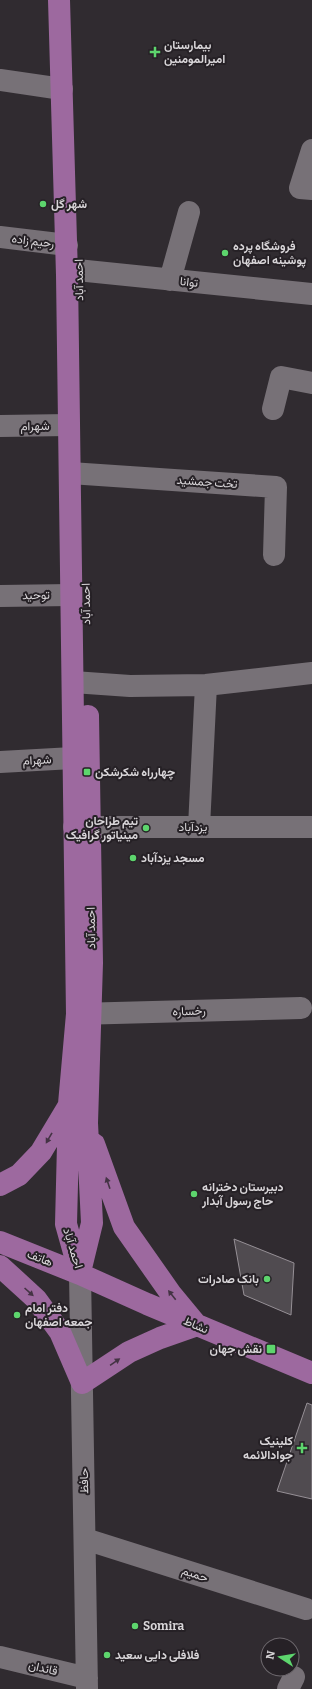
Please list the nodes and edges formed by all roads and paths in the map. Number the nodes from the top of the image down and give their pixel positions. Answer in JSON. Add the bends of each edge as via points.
{"nodes":[{"id":1,"x":59,"y":0,"type":"edge"},
{"id":2,"x":71,"y":0,"type":"edge"},
{"id":3,"x":0,"y":80,"type":"edge"},
{"id":4,"x":62,"y":88,"type":"junction"},
{"id":5,"x":312,"y":150,"type":"edge"},
{"id":6,"x":312,"y":189,"type":"edge"},
{"id":7,"x":189,"y":212,"type":"dead end"},
{"id":8,"x":0,"y":236,"type":"edge"},
{"id":9,"x":66,"y":245,"type":"junction"},
{"id":10,"x":73,"y":269,"type":"junction"},
{"id":11,"x":170,"y":280,"type":"junction"},
{"id":12,"x":312,"y":294,"type":"edge"},
{"id":13,"x":312,"y":383,"type":"edge"},
{"id":14,"x":273,"y":409,"type":"dead end"},
{"id":15,"x":0,"y":426,"type":"edge"},
{"id":16,"x":69,"y":426,"type":"junction"},
{"id":17,"x":76,"y":474,"type":"junction"},
{"id":18,"x":274,"y":555,"type":"dead end"},
{"id":19,"x":71,"y":595,"type":"junction"},
{"id":20,"x":0,"y":596,"type":"edge"},
{"id":21,"x":312,"y":673,"type":"edge"},
{"id":22,"x":80,"y":683,"type":"junction"},
{"id":23,"x":206,"y":685,"type":"junction"},
{"id":24,"x":73,"y":758,"type":"junction"},
{"id":25,"x":0,"y":762,"type":"edge"},
{"id":26,"x":82,"y":827,"type":"junction"},
{"id":27,"x":199,"y":827,"type":"junction"},
{"id":28,"x":312,"y":827,"type":"edge"},
{"id":29,"x":301,"y":1008,"type":"dead end"},
{"id":30,"x":84,"y":1014,"type":"junction"},
{"id":31,"x":69,"y":1104,"type":"junction"},
{"id":32,"x":87,"y":1123,"type":"junction"},
{"id":33,"x":0,"y":1185,"type":"edge"},
{"id":34,"x":0,"y":1242,"type":"edge"},
{"id":35,"x":0,"y":1266,"type":"edge"},
{"id":36,"x":80,"y":1274,"type":"junction"},
{"id":37,"x":197,"y":1325,"type":"junction"},
{"id":38,"x":312,"y":1373,"type":"edge"},
{"id":39,"x":82,"y":1384,"type":"junction"},
{"id":40,"x":85,"y":1539,"type":"junction"},
{"id":41,"x":306,"y":1609,"type":"dead end"},
{"id":42,"x":0,"y":1657,"type":"edge"},
{"id":43,"x":87,"y":1684,"type":"edge"}],
"edges":[{"from":1,"to":4,"type":"main road","name":"احمد آباد"},
{"from":2,"to":10,"type":"main road","name":"احمد آباد"},
{"from":3,"to":4,"type":"street"},
{"from":4,"to":9,"type":"main road","name":"احمد آباد"},
{"from":5,"to":6,"type":"street","via":[[300,188]]},
{"from":7,"to":11,"type":"street"},
{"from":8,"to":9,"type":"street","name":"رحیم زاده"},
{"from":9,"to":10,"type":"main road","name":"احمد آباد"},
{"from":10,"to":11,"type":"street","name":"توانا"},
{"from":10,"to":16,"type":"main road","name":"احمد آباد"},
{"from":10,"to":17,"type":"main road","name":"احمد آباد"},
{"from":11,"to":12,"type":"street","name":"توانا"},
{"from":13,"to":14,"type":"street","via":[[281,377]]},
{"from":15,"to":16,"type":"street","name":"شهرام"},
{"from":16,"to":17,"type":"main road","name":"احمد آباد"},
{"from":17,"to":18,"type":"street","name":"تخت جمشید","via":[[276,487]]},
{"from":17,"to":19,"type":"main road","name":"احمد آباد"},
{"from":17,"to":22,"type":"main road","name":"احمد آباد"},
{"from":19,"to":20,"type":"street","name":"توحید"},
{"from":19,"to":22,"type":"main road","name":"احمد آباد"},
{"from":21,"to":23,"type":"street"},
{"from":22,"to":23,"type":"street","via":[[130,686]]},
{"from":22,"to":24,"type":"main road","name":"احمد آباد"},
{"from":22,"to":26,"type":"main road","name":"احمد آباد"},
{"from":23,"to":27,"type":"street"},
{"from":24,"to":25,"type":"street","name":"شهرام"},
{"from":24,"to":26,"type":"main road","name":"احمد آباد"},
{"from":26,"to":27,"type":"street","name":"یزدآباد"},
{"from":26,"to":30,"type":"main road","name":"احمد آباد"},
{"from":27,"to":28,"type":"street","name":"یزدآباد"},
{"from":29,"to":30,"type":"street","name":"رخساره"},
{"from":30,"to":31,"type":"main road","name":"احمد آباد"},
{"from":30,"to":32,"type":"main road","name":"احمد آباد"},
{"from":31,"to":33,"type":"main road","one_way":true,"via":[[41,1152],[19,1175]]},
{"from":31,"to":36,"type":"main road","name":"احمد آباد","via":[[66,1224]]},
{"from":32,"to":36,"type":"main road","name":"احمد آباد","via":[[92,1223]]},
{"from":37,"to":32,"type":"main road","one_way":true,"via":[[171,1294],[124,1227]]},
{"from":34,"to":36,"type":"main road","name":"هاتف"},
{"from":35,"to":39,"type":"main road","one_way":true,"via":[[36,1299],[60,1332]]},
{"from":36,"to":37,"type":"main road","name":"نشاط"},
{"from":36,"to":39,"type":"street","name":"حافظ"},
{"from":37,"to":38,"type":"main road","name":"نشاط"},
{"from":39,"to":37,"type":"main road","one_way":true,"via":[[129,1352]]},
{"from":39,"to":40,"type":"street","name":"حافظ"},
{"from":40,"to":41,"type":"street","name":"حمیم"},
{"from":40,"to":43,"type":"street","name":"حافظ"},
{"from":42,"to":43,"type":"street","name":"قائدان"}]}
